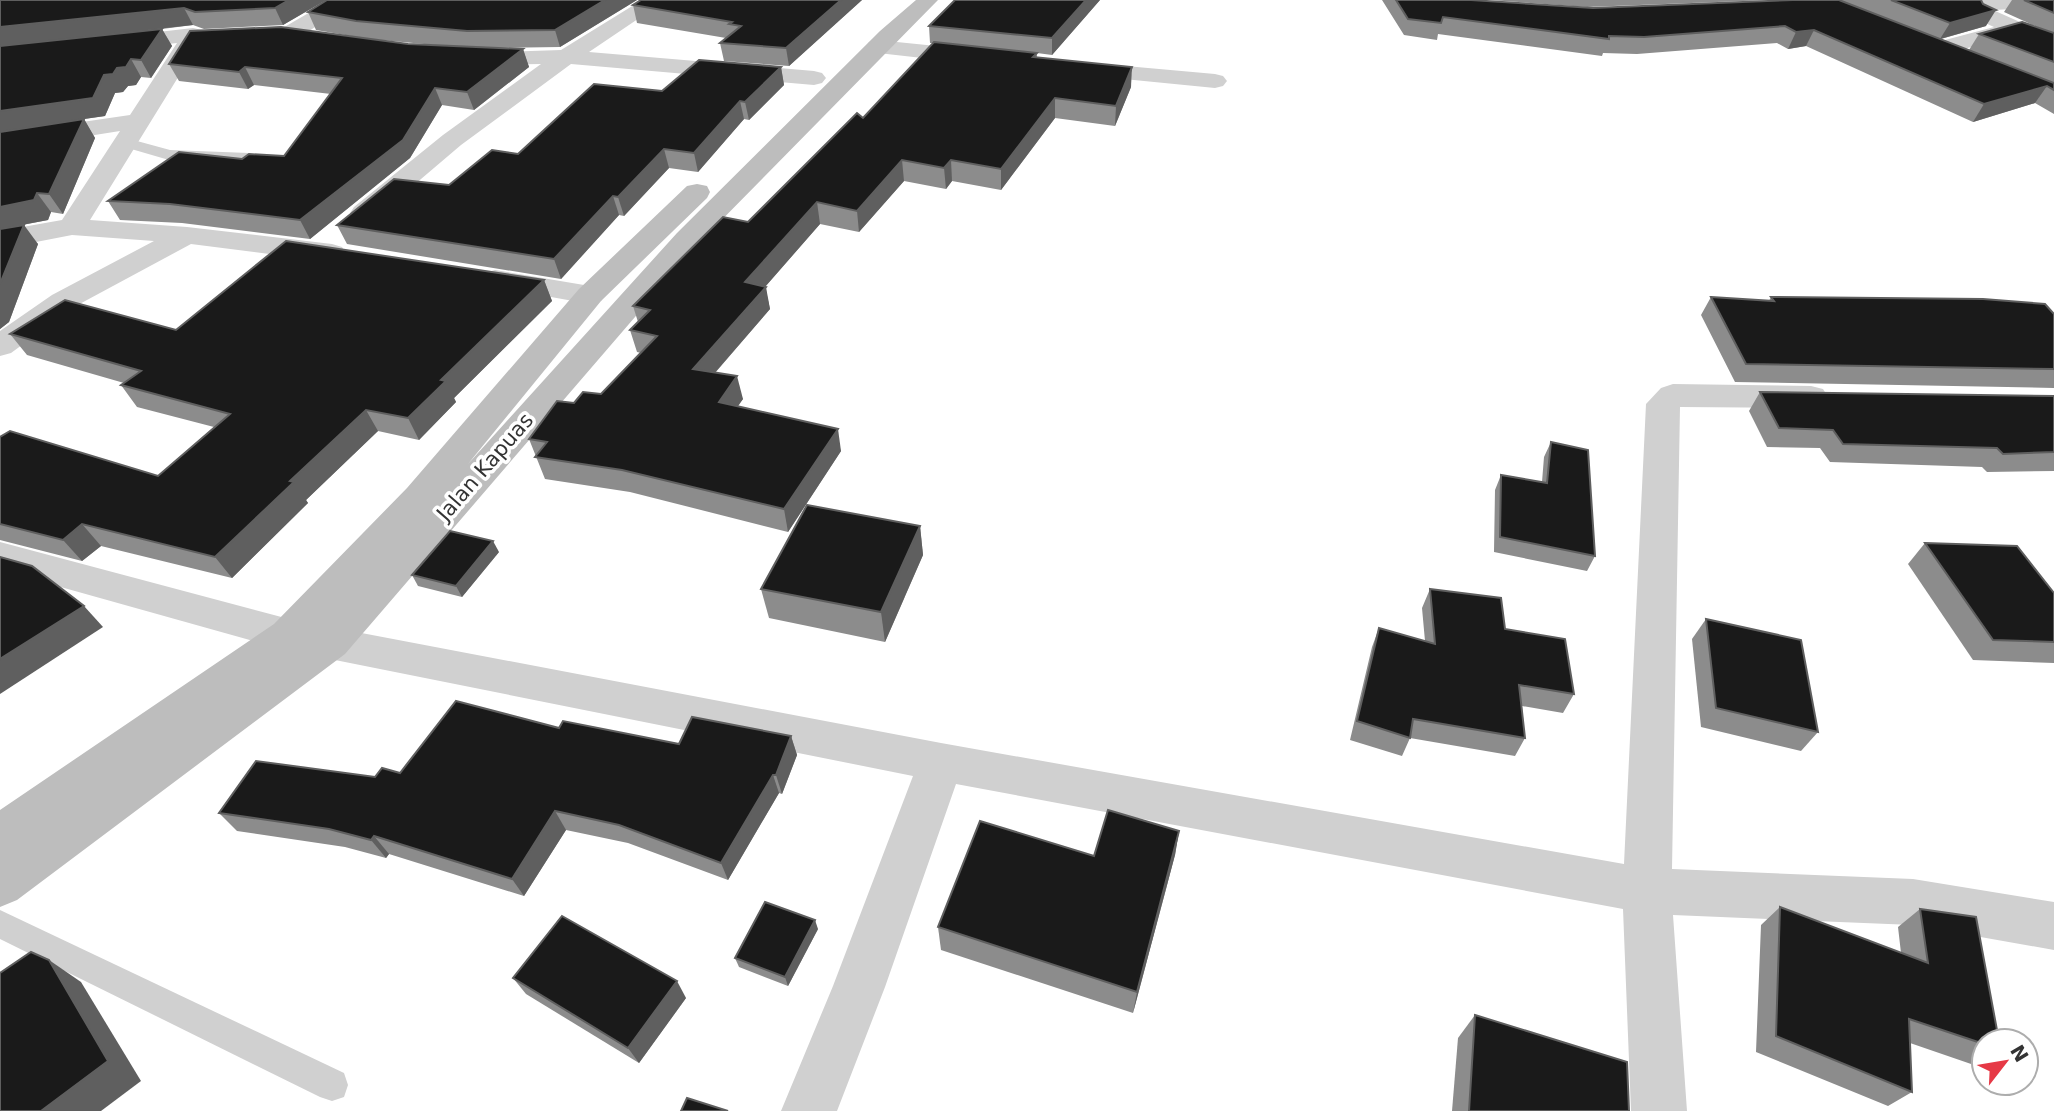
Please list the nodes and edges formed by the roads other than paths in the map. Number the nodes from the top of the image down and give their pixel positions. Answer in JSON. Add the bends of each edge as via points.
{"nodes":[{"id":1,"x":346,"y":0,"type":"edge"},
{"id":2,"x":656,"y":0,"type":"edge"},
{"id":3,"x":904,"y":0,"type":"edge"},
{"id":4,"x":928,"y":0,"type":"edge"},
{"id":5,"x":2054,"y":1,"type":"edge"},
{"id":6,"x":2013,"y":29,"type":"junction"},
{"id":7,"x":289,"y":34,"type":"junction"},
{"id":8,"x":193,"y":35,"type":"junction"},
{"id":9,"x":1913,"y":39,"type":"edge"},
{"id":10,"x":326,"y":41,"type":"edge"},
{"id":11,"x":2054,"y":44,"type":"edge"},
{"id":12,"x":92,"y":45,"type":"edge"},
{"id":13,"x":877,"y":47,"type":"junction"},
{"id":14,"x":1938,"y":49,"type":"junction"},
{"id":15,"x":447,"y":55,"type":"edge"},
{"id":16,"x":566,"y":57,"type":"junction"},
{"id":17,"x":1001,"y":60,"type":"edge"},
{"id":18,"x":1976,"y":64,"type":"edge"},
{"id":19,"x":1054,"y":65,"type":"edge"},
{"id":20,"x":814,"y":78,"type":"junction"},
{"id":21,"x":1215,"y":81,"type":"dead end"},
{"id":22,"x":133,"y":132,"type":"junction"},
{"id":23,"x":0,"y":142,"type":"edge"},
{"id":24,"x":249,"y":158,"type":"edge"},
{"id":25,"x":72,"y":228,"type":"junction"},
{"id":26,"x":187,"y":235,"type":"junction"},
{"id":27,"x":671,"y":235,"type":"junction"},
{"id":28,"x":336,"y":236,"type":"junction"},
{"id":29,"x":0,"y":240,"type":"edge"},
{"id":30,"x":359,"y":257,"type":"edge"},
{"id":31,"x":468,"y":275,"type":"edge"},
{"id":32,"x":590,"y":295,"type":"junction"},
{"id":33,"x":0,"y":346,"type":"edge"},
{"id":34,"x":1850,"y":398,"type":"edge"},
{"id":35,"x":0,"y":556,"type":"edge"},
{"id":36,"x":310,"y":639,"type":"junction"},
{"id":37,"x":941,"y":762,"type":"junction"},
{"id":38,"x":0,"y":835,"type":"edge"},
{"id":39,"x":0,"y":884,"type":"edge"},
{"id":40,"x":1647,"y":891,"type":"junction"},
{"id":41,"x":0,"y":924,"type":"edge"},
{"id":42,"x":2054,"y":926,"type":"edge"},
{"id":43,"x":332,"y":1085,"type":"dead end"},
{"id":44,"x":809,"y":1111,"type":"edge"},
{"id":45,"x":1659,"y":1111,"type":"edge"}],
"edges":[{"from":1,"to":7,"type":"street"},
{"from":2,"to":16,"type":"street"},
{"from":3,"to":20,"type":"street","name":"Jalan Kapuas"},
{"from":4,"to":13,"type":"street","name":"Jalan Kapuas"},
{"from":5,"to":6,"type":"street","via":[[1980,7],[1982,13]]},
{"from":6,"to":11,"type":"street"},
{"from":6,"to":14,"type":"street"},
{"from":7,"to":8,"type":"street","via":[[201,39]]},
{"from":7,"to":10,"type":"street"},
{"from":8,"to":12,"type":"street"},
{"from":8,"to":22,"type":"street"},
{"from":9,"to":14,"type":"street"},
{"from":13,"to":17,"type":"street"},
{"from":13,"to":27,"type":"street","name":"Jalan Kapuas"},
{"from":14,"to":18,"type":"street"},
{"from":15,"to":16,"type":"street"},
{"from":16,"to":20,"type":"street"},
{"from":16,"to":28,"type":"street","via":[[452,140]]},
{"from":19,"to":21,"type":"street"},
{"from":20,"to":27,"type":"street","name":"Jalan Kapuas"},
{"from":22,"to":23,"type":"street"},
{"from":22,"to":24,"type":"lane","via":[[169,155]]},
{"from":22,"to":25,"type":"street"},
{"from":25,"to":26,"type":"street"},
{"from":25,"to":29,"type":"street"},
{"from":26,"to":28,"type":"street"},
{"from":26,"to":33,"type":"street","via":[[63,301]]},
{"from":27,"to":32,"type":"street","name":"Jalan Kapuas"},
{"from":27,"to":36,"type":"street","name":"Jalan Kapuas"},
{"from":28,"to":30,"type":"street"},
{"from":31,"to":32,"type":"street"},
{"from":32,"to":36,"type":"street","name":"Jalan Kapuas","via":[[420,497]]},
{"from":34,"to":40,"type":"street","via":[[1673,395],[1663,404]]},
{"from":35,"to":36,"type":"street"},
{"from":36,"to":37,"type":"street"},
{"from":36,"to":38,"type":"street","name":"Jalan Kapuas"},
{"from":36,"to":39,"type":"street","name":"Jalan Kapuas"},
{"from":37,"to":40,"type":"street"},
{"from":37,"to":44,"type":"street"},
{"from":40,"to":42,"type":"street","via":[[1913,902]]},
{"from":40,"to":45,"type":"street"},
{"from":41,"to":43,"type":"lane"}]}
